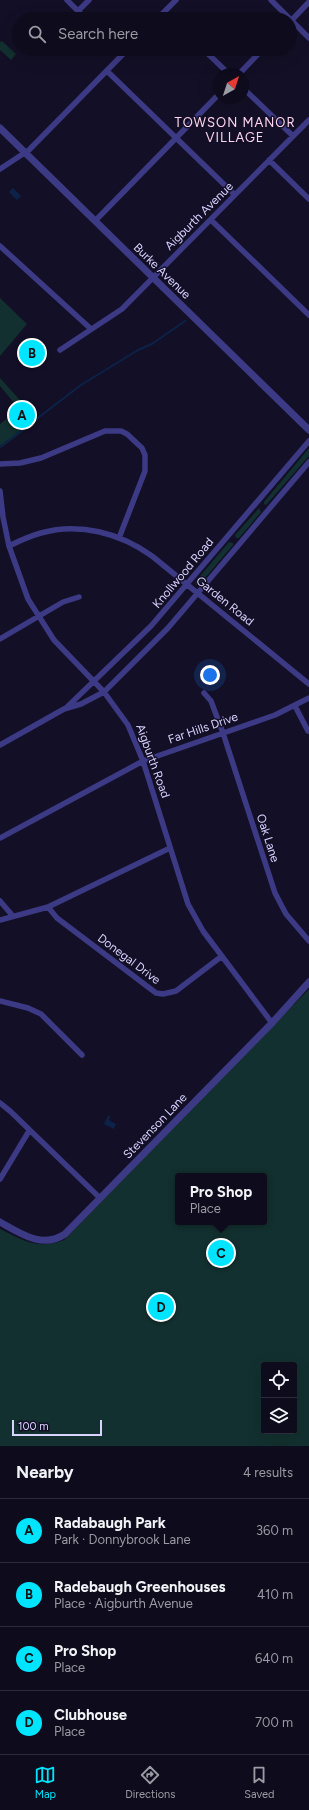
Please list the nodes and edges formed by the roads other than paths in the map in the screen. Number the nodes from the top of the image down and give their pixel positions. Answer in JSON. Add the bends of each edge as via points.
{"nodes":[{"id":1,"x":66,"y":0,"type":"edge"},
{"id":2,"x":89,"y":0,"type":"edge"},
{"id":3,"x":176,"y":0,"type":"edge"},
{"id":4,"x":271,"y":0,"type":"edge"},
{"id":5,"x":309,"y":2,"type":"edge"},
{"id":6,"x":78,"y":11,"type":"joint"},
{"id":7,"x":164,"y":12,"type":"edge"},
{"id":8,"x":282,"y":12,"type":"edge"},
{"id":9,"x":297,"y":13,"type":"edge"},
{"id":10,"x":297,"y":27,"type":"edge"},
{"id":11,"x":309,"y":38,"type":"edge"},
{"id":12,"x":121,"y":56,"type":"edge"},
{"id":13,"x":210,"y":56,"type":"edge"},
{"id":14,"x":256,"y":56,"type":"edge"},
{"id":15,"x":223,"y":68,"type":"edge"},
{"id":16,"x":245,"y":68,"type":"edge"},
{"id":17,"x":107,"y":71,"type":"junction"},
{"id":18,"x":249,"y":94,"type":"edge"},
{"id":19,"x":213,"y":100,"type":"edge"},
{"id":20,"x":309,"y":120,"type":"edge"},
{"id":21,"x":0,"y":128,"type":"edge"},
{"id":22,"x":293,"y":136,"type":"junction"},
{"id":23,"x":176,"y":138,"type":"junction"},
{"id":24,"x":25,"y":153,"type":"junction"},
{"id":25,"x":269,"y":160,"type":"junction"},
{"id":26,"x":0,"y":168,"type":"edge"},
{"id":27,"x":235,"y":195,"type":"junction"},
{"id":28,"x":309,"y":199,"type":"edge"},
{"id":29,"x":210,"y":220,"type":"junction"},
{"id":30,"x":95,"y":221,"type":"junction"},
{"id":31,"x":0,"y":246,"type":"edge"},
{"id":32,"x":153,"y":278,"type":"junction"},
{"id":33,"x":309,"y":315,"type":"edge"},
{"id":34,"x":91,"y":329,"type":"junction"},
{"id":35,"x":60,"y":350,"type":"dead end"},
{"id":36,"x":309,"y":430,"type":"edge"},
{"id":37,"x":309,"y":441,"type":"edge"},
{"id":38,"x":309,"y":462,"type":"edge"},
{"id":39,"x":0,"y":464,"type":"edge"},
{"id":40,"x":0,"y":491,"type":"edge"},
{"id":41,"x":119,"y":538,"type":"junction"},
{"id":42,"x":9,"y":546,"type":"junction"},
{"id":43,"x":187,"y":585,"type":"junction"},
{"id":44,"x":198,"y":594,"type":"junction"},
{"id":45,"x":79,"y":597,"type":"dead end"},
{"id":46,"x":38,"y":617,"type":"junction"},
{"id":47,"x":0,"y":639,"type":"edge"},
{"id":48,"x":94,"y":682,"type":"junction"},
{"id":49,"x":309,"y":684,"type":"edge"},
{"id":50,"x":104,"y":692,"type":"junction"},
{"id":51,"x":204,"y":693,"type":"dead end"},
{"id":52,"x":309,"y":698,"type":"edge"},
{"id":53,"x":295,"y":706,"type":"junction"},
{"id":54,"x":64,"y":709,"type":"junction"},
{"id":55,"x":308,"y":731,"type":"dead end"},
{"id":56,"x":223,"y":733,"type":"junction"},
{"id":57,"x":0,"y":745,"type":"edge"},
{"id":58,"x":143,"y":761,"type":"junction"},
{"id":59,"x":0,"y":838,"type":"edge"},
{"id":60,"x":170,"y":848,"type":"junction"},
{"id":61,"x":0,"y":901,"type":"edge"},
{"id":62,"x":48,"y":906,"type":"junction"},
{"id":63,"x":12,"y":916,"type":"junction"},
{"id":64,"x":0,"y":920,"type":"edge"},
{"id":65,"x":309,"y":941,"type":"edge"},
{"id":66,"x":222,"y":956,"type":"junction"},
{"id":67,"x":309,"y":982,"type":"edge"},
{"id":68,"x":0,"y":1001,"type":"edge"},
{"id":69,"x":272,"y":1023,"type":"junction"},
{"id":70,"x":82,"y":1055,"type":"dead end"},
{"id":71,"x":0,"y":1103,"type":"edge"},
{"id":72,"x":29,"y":1131,"type":"junction"},
{"id":73,"x":0,"y":1179,"type":"edge"},
{"id":74,"x":100,"y":1198,"type":"junction"},
{"id":75,"x":0,"y":1222,"type":"edge"}],
"edges":[{"from":1,"to":6,"type":"street"},
{"from":2,"to":6,"type":"street"},
{"from":3,"to":7,"type":"street"},
{"from":4,"to":8,"type":"street"},
{"from":5,"to":9,"type":"street"},
{"from":10,"to":11,"type":"street"},
{"from":12,"to":17,"type":"street"},
{"from":13,"to":15,"type":"street"},
{"from":14,"to":16,"type":"street"},
{"from":17,"to":23,"type":"street"},
{"from":17,"to":24,"type":"street"},
{"from":18,"to":22,"type":"street"},
{"from":19,"to":23,"type":"street"},
{"from":20,"to":22,"type":"street","name":"Aigburth Avenue"},
{"from":21,"to":24,"type":"street","name":"Burke Avenue"},
{"from":22,"to":25,"type":"street","name":"Aigburth Avenue"},
{"from":23,"to":27,"type":"street"},
{"from":23,"to":30,"type":"street"},
{"from":24,"to":26,"type":"street"},
{"from":24,"to":30,"type":"street","name":"Burke Avenue"},
{"from":25,"to":27,"type":"street","name":"Aigburth Avenue"},
{"from":25,"to":28,"type":"street"},
{"from":27,"to":29,"type":"street","name":"Aigburth Avenue"},
{"from":29,"to":32,"type":"street","name":"Aigburth Avenue"},
{"from":29,"to":33,"type":"street"},
{"from":30,"to":32,"type":"street","name":"Burke Avenue"},
{"from":31,"to":34,"type":"street"},
{"from":32,"to":34,"type":"street","name":"Aigburth Avenue","via":[[122,309]]},
{"from":32,"to":36,"type":"street","name":"Burke Avenue"},
{"from":34,"to":35,"type":"street","name":"Aigburth Avenue"},
{"from":37,"to":43,"type":"street","name":"Knollwood Road"},
{"from":38,"to":44,"type":"street","name":"Knollwood Road"},
{"from":39,"to":41,"type":"street","via":[[40,458],[105,431],[121,431],[127,434],[142,448],[145,455],[145,471]]},
{"from":40,"to":42,"type":"street","name":"Aigburth Road"},
{"from":41,"to":42,"type":"street","name":"Garden Road","via":[[96,531],[68,528],[37,534]]},
{"from":41,"to":43,"type":"street","name":"Garden Road","via":[[144,550]]},
{"from":42,"to":46,"type":"street","name":"Aigburth Road","via":[[23,588]]},
{"from":43,"to":44,"type":"street","name":"Garden Road"},
{"from":43,"to":48,"type":"street","name":"Knollwood Road","via":[[151,626]]},
{"from":44,"to":49,"type":"street","name":"Garden Road"},
{"from":44,"to":50,"type":"street","name":"Knollwood Road","via":[[155,642]]},
{"from":45,"to":46,"type":"street","via":[[63,602]]},
{"from":46,"to":47,"type":"street"},
{"from":46,"to":48,"type":"street","name":"Aigburth Road","via":[[58,644]]},
{"from":48,"to":50,"type":"street","name":"Aigburth Road"},
{"from":48,"to":54,"type":"street","name":"Knollwood Road"},
{"from":50,"to":54,"type":"street","name":"Knollwood Road","via":[[81,704]]},
{"from":50,"to":58,"type":"street","name":"Aigburth Road","via":[[128,725]]},
{"from":51,"to":56,"type":"street","name":"Oak Lane","via":[[212,701]]},
{"from":52,"to":53,"type":"street","name":"Far Hills Drive"},
{"from":53,"to":55,"type":"street"},
{"from":53,"to":56,"type":"street","name":"Far Hills Drive"},
{"from":54,"to":57,"type":"street","name":"Knollwood Road"},
{"from":56,"to":58,"type":"street","name":"Far Hills Drive"},
{"from":56,"to":65,"type":"street","name":"Oak Lane","via":[[275,893],[286,914]]},
{"from":58,"to":59,"type":"street","name":"Far Hills Drive"},
{"from":58,"to":60,"type":"street","name":"Aigburth Road"},
{"from":60,"to":62,"type":"street"},
{"from":60,"to":66,"type":"street","name":"Aigburth Road","via":[[190,909]]},
{"from":61,"to":63,"type":"street"},
{"from":62,"to":63,"type":"street"},
{"from":62,"to":66,"type":"street","name":"Donegal Drive","via":[[57,918],[156,993],[176,991]]},
{"from":63,"to":64,"type":"street"},
{"from":66,"to":69,"type":"street","name":"Aigburth Road"},
{"from":67,"to":69,"type":"street","name":"Stevenson Lane"},
{"from":68,"to":70,"type":"street","via":[[40,1014]]},
{"from":69,"to":74,"type":"street","name":"Stevenson Lane"},
{"from":71,"to":72,"type":"street"},
{"from":72,"to":73,"type":"street"},
{"from":72,"to":74,"type":"street"},
{"from":74,"to":75,"type":"street","name":"Stevenson Lane","via":[[65,1234],[52,1241],[26,1237]]}]}
